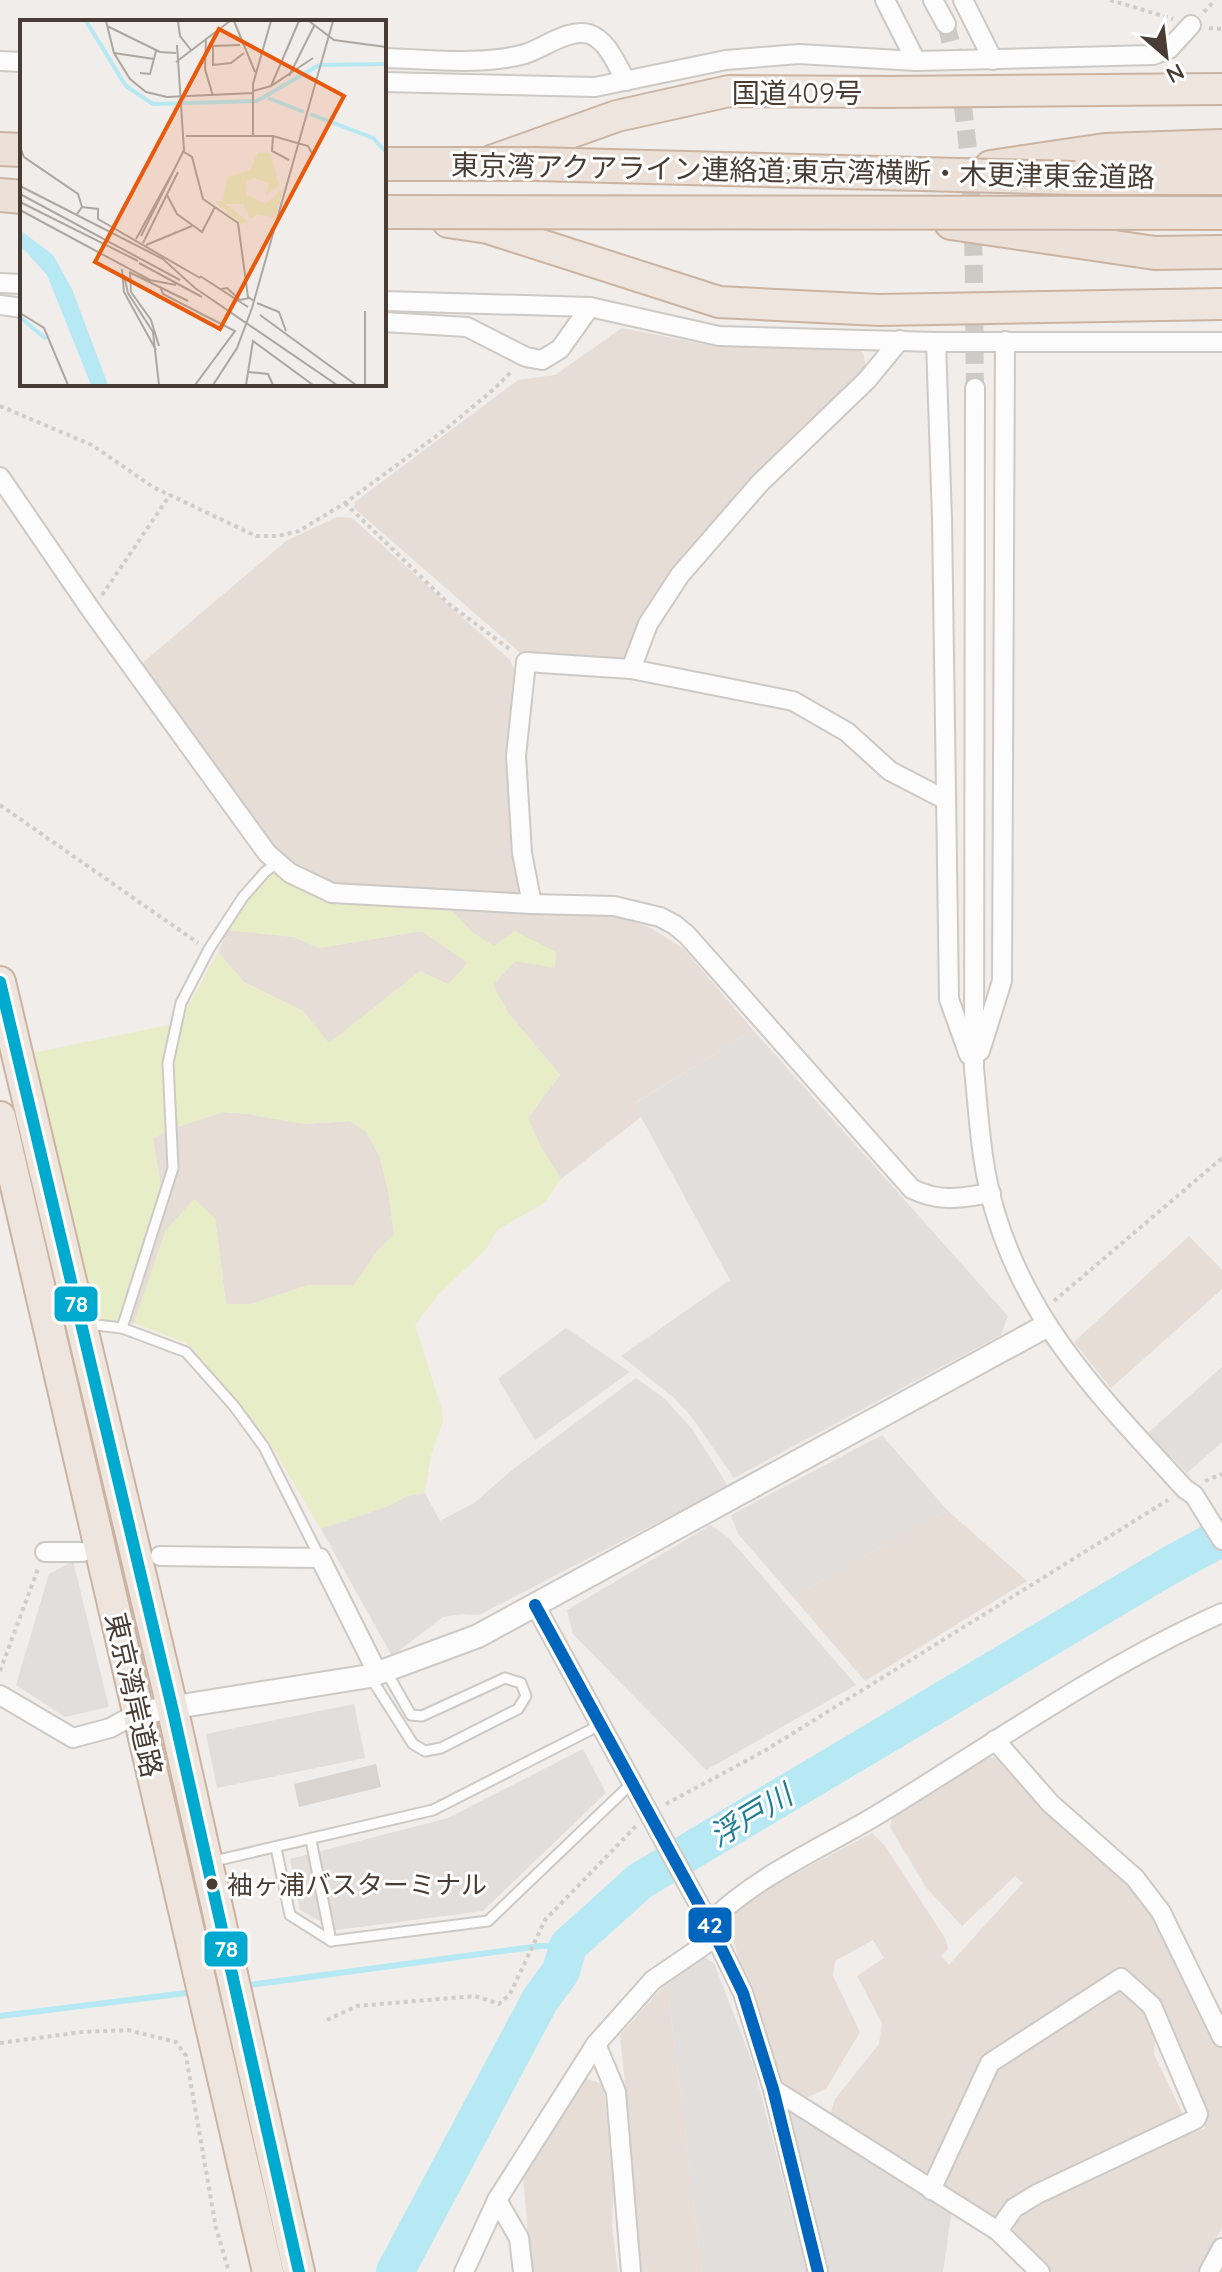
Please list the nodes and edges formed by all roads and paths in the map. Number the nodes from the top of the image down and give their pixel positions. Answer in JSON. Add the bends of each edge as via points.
{"nodes":[{"id":1,"x":885,"y":0,"type":"edge"},
{"id":2,"x":933,"y":0,"type":"edge"},
{"id":3,"x":963,"y":0,"type":"edge"},
{"id":4,"x":1110,"y":0,"type":"edge"},
{"id":5,"x":946,"y":24,"type":"tunnel mouth"},
{"id":6,"x":1191,"y":25,"type":"junction"},
{"id":7,"x":1222,"y":29,"type":"edge"},
{"id":8,"x":386,"y":58,"type":"edge"},
{"id":9,"x":993,"y":60,"type":"junction"},
{"id":10,"x":0,"y":61,"type":"edge"},
{"id":11,"x":916,"y":61,"type":"junction"},
{"id":12,"x":20,"y":62,"type":"edge"},
{"id":13,"x":626,"y":81,"type":"junction"},
{"id":14,"x":386,"y":82,"type":"edge"},
{"id":15,"x":1222,"y":89,"type":"edge"},
{"id":16,"x":1222,"y":146,"type":"edge"},
{"id":17,"x":0,"y":149,"type":"edge"},
{"id":18,"x":20,"y":150,"type":"edge"},
{"id":19,"x":0,"y":155,"type":"edge"},
{"id":20,"x":20,"y":157,"type":"edge"},
{"id":21,"x":386,"y":164,"type":"edge"},
{"id":22,"x":386,"y":176,"type":"edge"},
{"id":23,"x":433,"y":178,"type":"junction"},
{"id":24,"x":1222,"y":178,"type":"edge"},
{"id":25,"x":0,"y":186,"type":"edge"},
{"id":26,"x":20,"y":187,"type":"edge"},
{"id":27,"x":0,"y":195,"type":"edge"},
{"id":28,"x":20,"y":197,"type":"edge"},
{"id":29,"x":386,"y":210,"type":"edge"},
{"id":30,"x":386,"y":210,"type":"edge"},
{"id":31,"x":386,"y":210,"type":"edge"},
{"id":32,"x":1222,"y":213,"type":"edge"},
{"id":33,"x":1222,"y":252,"type":"edge"},
{"id":34,"x":0,"y":283,"type":"edge"},
{"id":35,"x":20,"y":284,"type":"edge"},
{"id":36,"x":386,"y":301,"type":"edge"},
{"id":37,"x":1222,"y":304,"type":"edge"},
{"id":38,"x":0,"y":305,"type":"edge"},
{"id":39,"x":590,"y":307,"type":"junction"},
{"id":40,"x":20,"y":308,"type":"edge"},
{"id":41,"x":386,"y":322,"type":"edge"},
{"id":42,"x":900,"y":340,"type":"junction"},
{"id":43,"x":1005,"y":341,"type":"junction"},
{"id":44,"x":936,"y":342,"type":"junction"},
{"id":45,"x":1222,"y":342,"type":"edge"},
{"id":46,"x":526,"y":357,"type":"junction"},
{"id":47,"x":975,"y":388,"type":"tunnel mouth"},
{"id":48,"x":0,"y":406,"type":"edge"},
{"id":49,"x":0,"y":477,"type":"edge"},
{"id":50,"x":170,"y":495,"type":"junction"},
{"id":51,"x":345,"y":503,"type":"junction"},
{"id":52,"x":91,"y":610,"type":"junction"},
{"id":53,"x":526,"y":662,"type":"junction"},
{"id":54,"x":631,"y":669,"type":"junction"},
{"id":55,"x":946,"y":800,"type":"junction"},
{"id":56,"x":0,"y":805,"type":"edge"},
{"id":57,"x":278,"y":862,"type":"junction"},
{"id":58,"x":532,"y":904,"type":"junction"},
{"id":59,"x":209,"y":949,"type":"junction"},
{"id":60,"x":0,"y":982,"type":"edge"},
{"id":61,"x":974,"y":1069,"type":"junction"},
{"id":62,"x":0,"y":1117,"type":"edge"},
{"id":63,"x":1222,"y":1158,"type":"edge"},
{"id":64,"x":991,"y":1193,"type":"junction"},
{"id":65,"x":1043,"y":1319,"type":"junction"},
{"id":66,"x":122,"y":1328,"type":"junction"},
{"id":67,"x":82,"y":1329,"type":"junction"},
{"id":68,"x":1222,"y":1474,"type":"edge"},
{"id":69,"x":1190,"y":1492,"type":"junction"},
{"id":70,"x":1222,"y":1540,"type":"edge"},
{"id":71,"x":45,"y":1552,"type":"joint"},
{"id":72,"x":83,"y":1552,"type":"dead end"},
{"id":73,"x":160,"y":1556,"type":"dead end"},
{"id":74,"x":320,"y":1558,"type":"junction"},
{"id":75,"x":535,"y":1605,"type":"junction"},
{"id":76,"x":1222,"y":1613,"type":"edge"},
{"id":77,"x":0,"y":1671,"type":"edge"},
{"id":78,"x":378,"y":1674,"type":"junction"},
{"id":79,"x":0,"y":1695,"type":"edge"},
{"id":80,"x":172,"y":1707,"type":"junction"},
{"id":81,"x":138,"y":1713,"type":"junction"},
{"id":82,"x":600,"y":1725,"type":"junction"},
{"id":83,"x":995,"y":1740,"type":"junction"},
{"id":84,"x":631,"y":1784,"type":"junction"},
{"id":85,"x":648,"y":1814,"type":"junction"},
{"id":86,"x":311,"y":1840,"type":"junction"},
{"id":87,"x":276,"y":1848,"type":"junction"},
{"id":88,"x":207,"y":1863,"type":"junction"},
{"id":89,"x":712,"y":1930,"type":"junction"},
{"id":90,"x":331,"y":1941,"type":"junction"},
{"id":91,"x":327,"y":2020,"type":"dead end"},
{"id":92,"x":1222,"y":2037,"type":"edge"},
{"id":93,"x":0,"y":2043,"type":"edge"},
{"id":94,"x":596,"y":2044,"type":"junction"},
{"id":95,"x":773,"y":2089,"type":"junction"},
{"id":96,"x":931,"y":2190,"type":"junction"},
{"id":97,"x":497,"y":2200,"type":"junction"},
{"id":98,"x":998,"y":2231,"type":"junction"},
{"id":99,"x":1222,"y":2248,"type":"edge"},
{"id":100,"x":229,"y":2272,"type":"edge"},
{"id":101,"x":268,"y":2272,"type":"edge"},
{"id":102,"x":299,"y":2272,"type":"edge"},
{"id":103,"x":464,"y":2272,"type":"edge"},
{"id":104,"x":523,"y":2272,"type":"edge"},
{"id":105,"x":631,"y":2272,"type":"edge"},
{"id":106,"x":818,"y":2272,"type":"edge"},
{"id":107,"x":1040,"y":2272,"type":"edge"},
{"id":108,"x":1209,"y":2272,"type":"edge"}],
"edges":[{"from":1,"to":11,"type":"street"},
{"from":2,"to":5,"type":"street"},
{"from":3,"to":9,"type":"street"},
{"from":4,"to":6,"type":"path"},
{"from":6,"to":7,"type":"path"},
{"from":6,"to":9,"type":"street","via":[[1169,49],[1153,55]]},
{"from":8,"to":13,"type":"street","via":[[496,60],[574,33],[589,34],[604,44]]},
{"from":9,"to":11,"type":"street"},
{"from":10,"to":12,"type":"street"},
{"from":11,"to":13,"type":"street","via":[[771,55]]},
{"from":13,"to":14,"type":"street","via":[[580,87]]},
{"from":15,"to":23,"type":"highway","name":"国道409号","via":[[729,91],[617,116]]},
{"from":16,"to":23,"type":"highway","via":[[1105,150],[886,183]]},
{"from":17,"to":18,"type":"highway"},
{"from":19,"to":20,"type":"highway"},
{"from":21,"to":24,"type":"highway","name":"東京湾アクアライン連絡道;東京湾横断・木更津東金道路","bridge":true},
{"from":22,"to":23,"type":"highway","name":"国道409号"},
{"from":25,"to":26,"type":"highway"},
{"from":27,"to":28,"type":"highway"},
{"from":29,"to":32,"type":"highway","name":"東京湾アクアライン連絡道;東京湾横断・木更津東金道路","bridge":true},
{"from":30,"to":33,"type":"highway","via":[[520,207],[954,223],[1155,253]]},
{"from":31,"to":37,"type":"highway","via":[[488,228],[719,302],[879,310]]},
{"from":34,"to":35,"type":"street"},
{"from":36,"to":39,"type":"street"},
{"from":38,"to":40,"type":"street"},
{"from":39,"to":42,"type":"street","via":[[719,336]]},
{"from":39,"to":46,"type":"street","via":[[560,349],[542,360]]},
{"from":41,"to":46,"type":"street","via":[[467,327]]},
{"from":42,"to":44,"type":"street"},
{"from":42,"to":54,"type":"street","via":[[867,380],[760,483],[680,575],[648,624]]},
{"from":43,"to":44,"type":"street"},
{"from":43,"to":45,"type":"street"},
{"from":43,"to":61,"type":"street","via":[[1002,981]]},
{"from":44,"to":55,"type":"street"},
{"from":46,"to":51,"type":"path","via":[[446,429]]},
{"from":47,"to":61,"type":"street"},
{"from":48,"to":50,"type":"path","via":[[92,445]]},
{"from":49,"to":52,"type":"street"},
{"from":50,"to":51,"type":"path","via":[[256,536],[299,531]]},
{"from":50,"to":52,"type":"path"},
{"from":51,"to":53,"type":"path","via":[[449,604]]},
{"from":52,"to":57,"type":"street"},
{"from":53,"to":54,"type":"street"},
{"from":53,"to":58,"type":"street","via":[[516,756],[522,853]]},
{"from":54,"to":55,"type":"street","via":[[793,701],[847,732],[890,771]]},
{"from":55,"to":61,"type":"street","via":[[949,999]]},
{"from":56,"to":59,"type":"path"},
{"from":57,"to":58,"type":"street","via":[[332,893]]},
{"from":57,"to":59,"type":"lane","via":[[243,897]]},
{"from":58,"to":64,"type":"street","via":[[614,906],[675,925],[912,1189],[931,1198]]},
{"from":59,"to":66,"type":"lane","via":[[181,1003],[168,1063],[173,1168]]},
{"from":60,"to":67,"type":"highway","name":"東京湾岸道路"},
{"from":61,"to":64,"type":"street"},
{"from":62,"to":81,"type":"highway","name":"東京湾岸道路"},
{"from":63,"to":65,"type":"path"},
{"from":64,"to":65,"type":"street","via":[[1018,1271]]},
{"from":65,"to":69,"type":"street","via":[[1088,1383]]},
{"from":65,"to":75,"type":"street"},
{"from":66,"to":67,"type":"lane"},
{"from":66,"to":74,"type":"lane","via":[[186,1352],[234,1406],[264,1447]]},
{"from":67,"to":80,"type":"highway","name":"東京湾岸道路"},
{"from":68,"to":69,"type":"path"},
{"from":69,"to":70,"type":"street"},
{"from":69,"to":85,"type":"path","via":[[766,1750]]},
{"from":71,"to":72,"type":"street"},
{"from":71,"to":77,"type":"path"},
{"from":73,"to":74,"type":"street"},
{"from":74,"to":78,"type":"street"},
{"from":75,"to":78,"type":"street","via":[[478,1636]]},
{"from":75,"to":82,"type":"street"},
{"from":76,"to":83,"type":"street","via":[[1126,1660]]},
{"from":78,"to":78,"type":"lane","via":[[411,1715],[422,1716],[505,1678],[521,1683],[526,1696],[518,1709],[425,1751],[413,1744]]},
{"from":78,"to":80,"type":"street"},
{"from":79,"to":81,"type":"street","via":[[73,1738]]},
{"from":80,"to":81,"type":"street"},
{"from":80,"to":88,"type":"highway","name":"東京湾岸道路"},
{"from":81,"to":101,"type":"highway","name":"東京湾岸道路"},
{"from":82,"to":84,"type":"street"},
{"from":82,"to":86,"type":"lane","via":[[433,1810]]},
{"from":83,"to":89,"type":"street","via":[[731,1900]]},
{"from":83,"to":92,"type":"street","via":[[1050,1803],[1135,1878],[1161,1912]]},
{"from":84,"to":85,"type":"street"},
{"from":84,"to":90,"type":"lane","via":[[488,1921]]},
{"from":85,"to":89,"type":"street"},
{"from":85,"to":91,"type":"path","via":[[545,1920],[510,1994],[499,2004],[475,1996],[357,2006]]},
{"from":86,"to":87,"type":"lane"},
{"from":86,"to":90,"type":"lane"},
{"from":87,"to":88,"type":"lane"},
{"from":87,"to":90,"type":"lane","via":[[290,1915]]},
{"from":88,"to":102,"type":"highway","name":"東京湾岸道路"},
{"from":89,"to":94,"type":"street","via":[[653,1980]]},
{"from":89,"to":95,"type":"street","via":[[743,1993]]},
{"from":93,"to":100,"type":"path","via":[[128,2030],[176,2042],[186,2056],[216,2228]]},
{"from":94,"to":97,"type":"street"},
{"from":94,"to":105,"type":"street","via":[[616,2092]]},
{"from":95,"to":96,"type":"street"},
{"from":95,"to":106,"type":"street"},
{"from":96,"to":98,"type":"street"},
{"from":96,"to":98,"type":"street","via":[[990,2063],[1121,1978],[1152,2006],[1196,2119],[1037,2194],[1014,2208]]},
{"from":97,"to":103,"type":"street"},
{"from":97,"to":104,"type":"street","via":[[519,2238]]},
{"from":98,"to":107,"type":"street"},
{"from":99,"to":108,"type":"street"}]}
